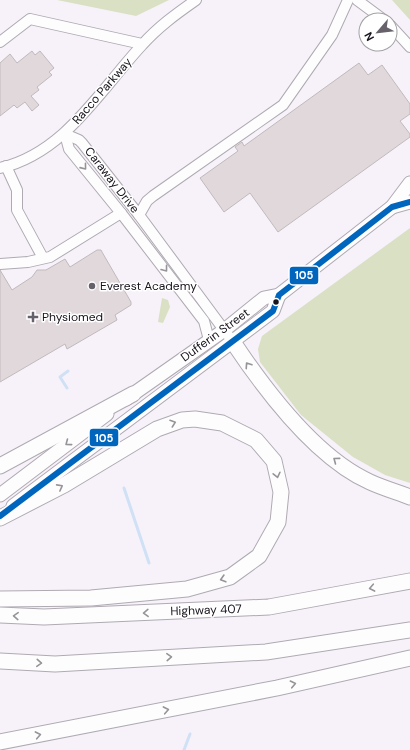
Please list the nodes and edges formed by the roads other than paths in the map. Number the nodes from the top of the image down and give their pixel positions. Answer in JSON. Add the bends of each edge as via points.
{"nodes":[{"id":1,"x":196,"y":0,"type":"edge"},
{"id":2,"x":348,"y":0,"type":"edge"},
{"id":3,"x":357,"y":0,"type":"edge"},
{"id":4,"x":373,"y":12,"type":"edge"},
{"id":5,"x":398,"y":34,"type":"edge"},
{"id":6,"x":0,"y":42,"type":"edge"},
{"id":7,"x":142,"y":44,"type":"junction"},
{"id":8,"x":410,"y":47,"type":"edge"},
{"id":9,"x":65,"y":134,"type":"junction"},
{"id":10,"x":3,"y":167,"type":"edge"},
{"id":11,"x":410,"y":183,"type":"edge"},
{"id":12,"x":410,"y":202,"type":"edge"},
{"id":13,"x":392,"y":207,"type":"junction"},
{"id":14,"x":122,"y":213,"type":"junction"},
{"id":15,"x":140,"y":215,"type":"junction"},
{"id":16,"x":43,"y":258,"type":"junction"},
{"id":17,"x":0,"y":264,"type":"edge"},
{"id":18,"x":228,"y":336,"type":"junction"},
{"id":19,"x":209,"y":340,"type":"junction"},
{"id":20,"x":133,"y":394,"type":"junction"},
{"id":21,"x":0,"y":466,"type":"edge"},
{"id":22,"x":0,"y":495,"type":"edge"},
{"id":23,"x":410,"y":497,"type":"edge"},
{"id":24,"x":0,"y":517,"type":"edge"},
{"id":25,"x":410,"y":581,"type":"edge"},
{"id":26,"x":0,"y":599,"type":"edge"},
{"id":27,"x":0,"y":615,"type":"edge"},
{"id":28,"x":410,"y":630,"type":"edge"},
{"id":29,"x":410,"y":658,"type":"edge"},
{"id":30,"x":0,"y":661,"type":"edge"},
{"id":31,"x":0,"y":742,"type":"edge"}],
"edges":[{"from":1,"to":7,"type":"street","name":"Racco Parkway","via":[[167,20]]},
{"from":2,"to":15,"type":"street","via":[[332,35],[283,105],[146,201]]},
{"from":3,"to":4,"type":"street"},
{"from":5,"to":8,"type":"street"},
{"from":6,"to":7,"type":"street","via":[[30,19]]},
{"from":7,"to":9,"type":"street","name":"Racco Parkway"},
{"from":9,"to":10,"type":"street","name":"Racco Parkway","via":[[28,159]]},
{"from":9,"to":14,"type":"street","name":"Caraway Drive","one_way":true,"via":[[69,149]]},
{"from":9,"to":15,"type":"street","name":"Caraway Drive","via":[[79,140]]},
{"from":10,"to":16,"type":"street","via":[[17,190],[17,210]]},
{"from":11,"to":13,"type":"main road","name":"Dufferin Street"},
{"from":12,"to":13,"type":"main road","name":"Dufferin Street"},
{"from":13,"to":18,"type":"main road","name":"Dufferin Street","via":[[279,295],[273,311]]},
{"from":14,"to":16,"type":"street","via":[[50,257]]},
{"from":14,"to":19,"type":"street","name":"Caraway Drive","one_way":true,"via":[[204,321]]},
{"from":15,"to":18,"type":"street","name":"Caraway Drive"},
{"from":16,"to":17,"type":"street"},
{"from":18,"to":19,"type":"main road","name":"Dufferin Street"},
{"from":23,"to":18,"type":"highway","one_way":true,"via":[[369,482],[336,461],[277,404]]},
{"from":18,"to":24,"type":"main road","name":"Dufferin Street"},
{"from":19,"to":20,"type":"main road","name":"Dufferin Street"},
{"from":20,"to":21,"type":"highway"},
{"from":20,"to":22,"type":"main road","name":"Dufferin Street","one_way":true},
{"from":24,"to":26,"type":"highway","one_way":true,"via":[[64,485],[157,429],[182,420],[222,423],[256,440],[274,461],[281,492],[278,522],[259,556],[230,577],[187,589],[83,598]]},
{"from":25,"to":27,"type":"highway","name":"Highway 407","one_way":true,"via":[[269,608],[44,617]]},
{"from":30,"to":28,"type":"highway","one_way":true,"via":[[56,664],[266,652]]},
{"from":31,"to":29,"type":"highway","one_way":true,"via":[[270,689]]}]}
